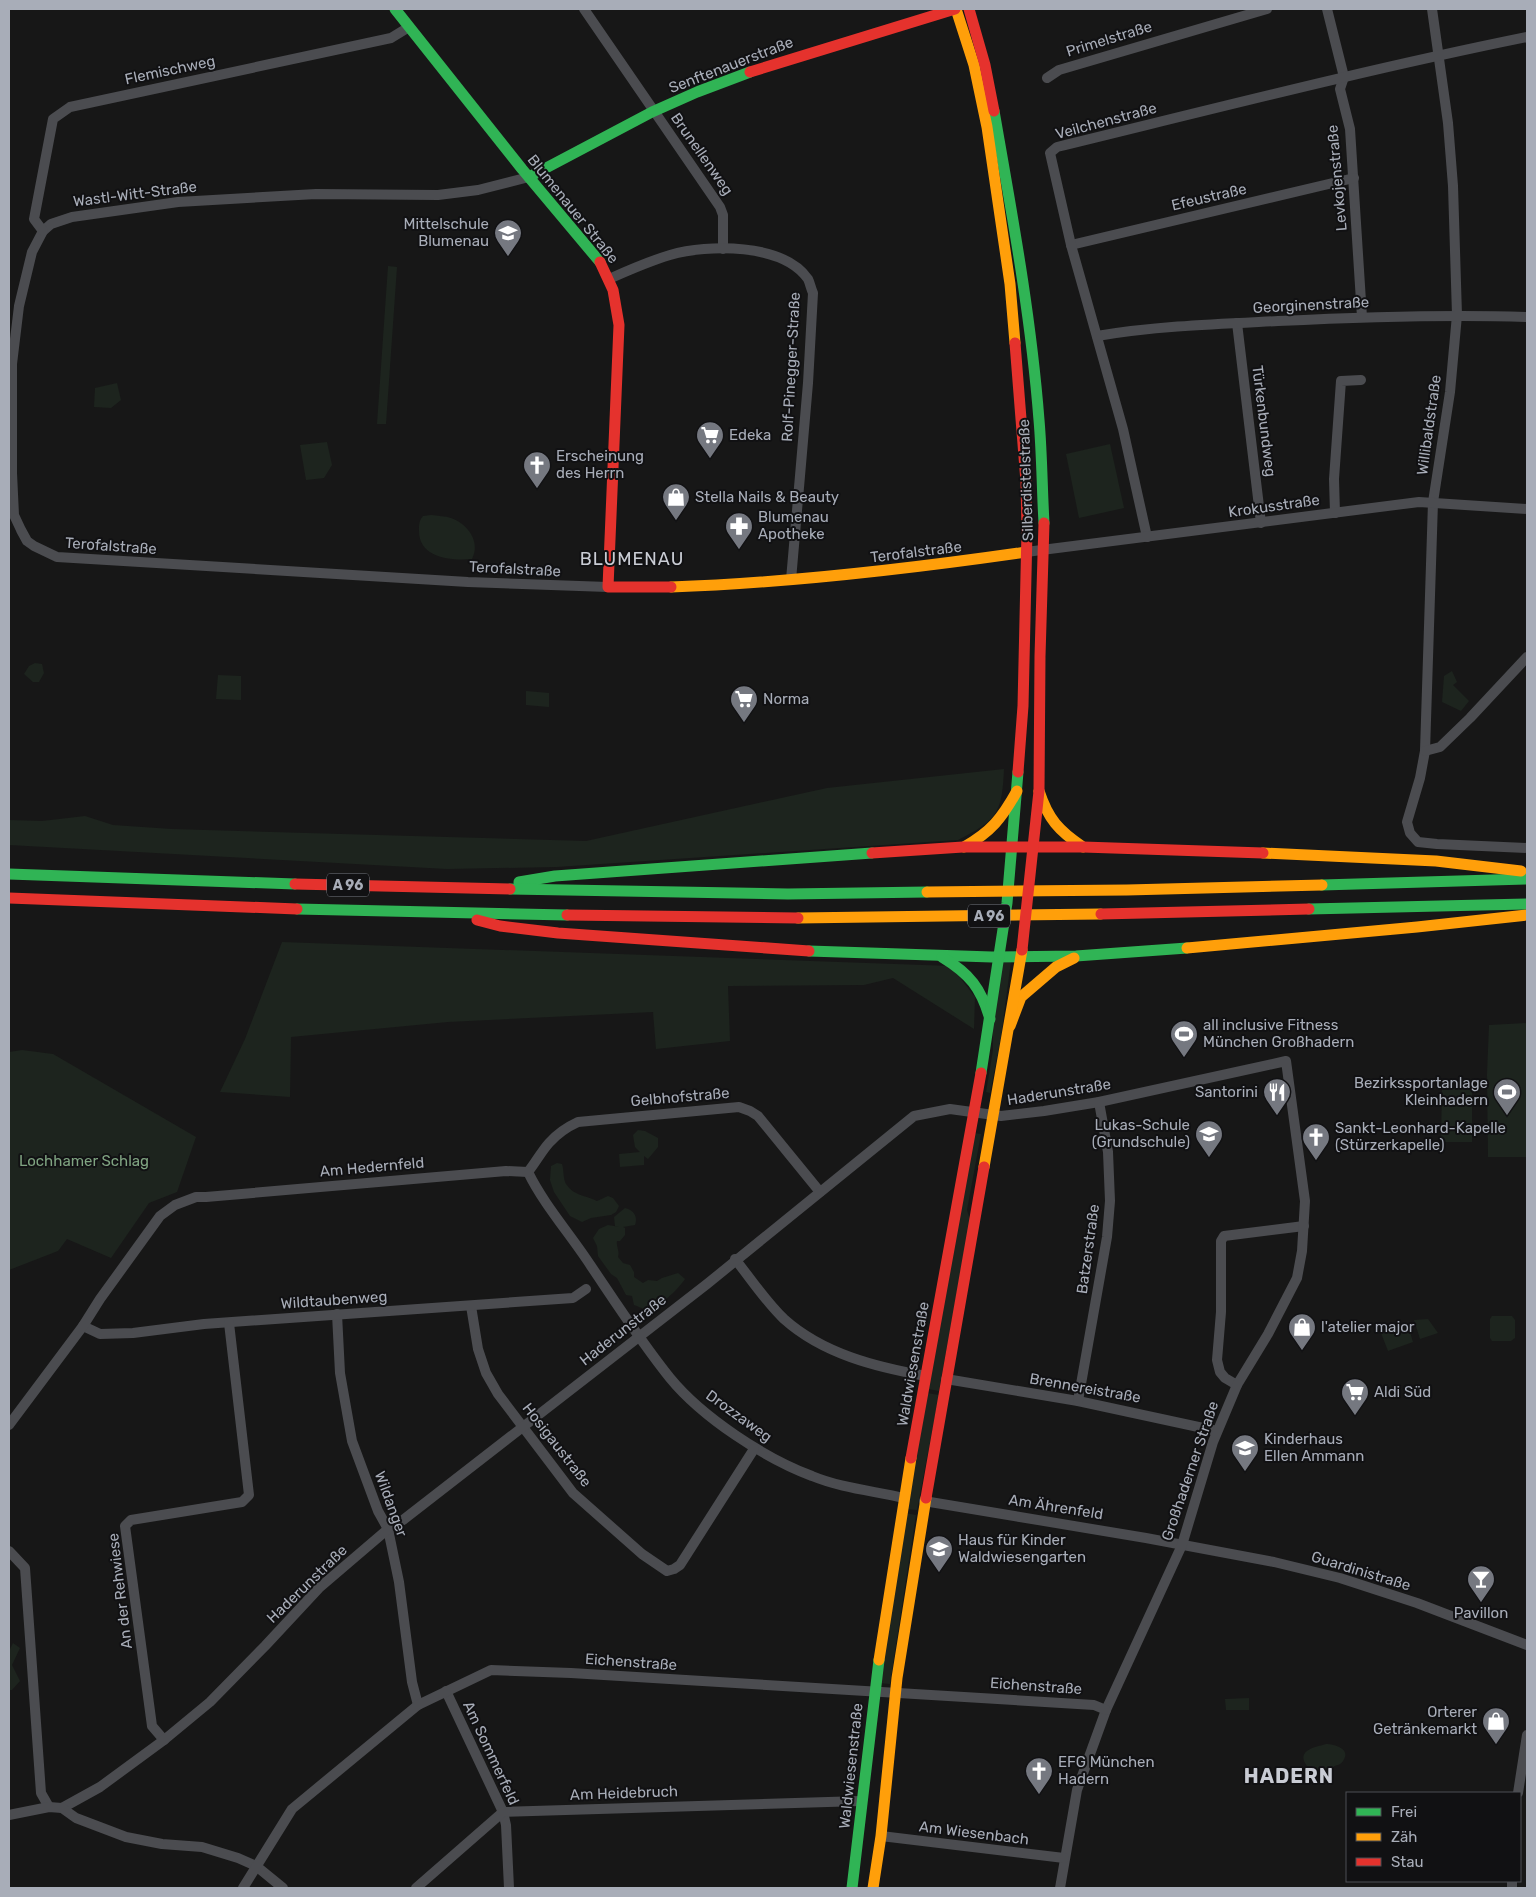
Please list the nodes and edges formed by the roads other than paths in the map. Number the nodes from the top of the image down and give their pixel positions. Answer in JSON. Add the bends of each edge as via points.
{"nodes":[{"id":1,"x":395,"y":9,"type":"edge"},
{"id":2,"x":584,"y":9,"type":"edge"},
{"id":3,"x":956,"y":9,"type":"edge"},
{"id":4,"x":969,"y":9,"type":"edge"},
{"id":5,"x":1267,"y":9,"type":"edge"},
{"id":6,"x":1327,"y":9,"type":"edge"},
{"id":7,"x":1432,"y":9,"type":"edge"},
{"id":8,"x":409,"y":27,"type":"junction"},
{"id":9,"x":1527,"y":37,"type":"edge"},
{"id":10,"x":1440,"y":55,"type":"junction"},
{"id":11,"x":1344,"y":77,"type":"junction"},
{"id":12,"x":1048,"y":78,"type":"dead end"},
{"id":13,"x":654,"y":111,"type":"junction"},
{"id":14,"x":529,"y":177,"type":"junction"},
{"id":15,"x":1354,"y":178,"type":"junction"},
{"id":16,"x":43,"y":231,"type":"junction"},
{"id":17,"x":1071,"y":245,"type":"junction"},
{"id":18,"x":722,"y":248,"type":"junction"},
{"id":19,"x":609,"y":279,"type":"junction"},
{"id":20,"x":1457,"y":314,"type":"junction"},
{"id":21,"x":1362,"y":317,"type":"junction"},
{"id":22,"x":1527,"y":317,"type":"edge"},
{"id":23,"x":1237,"y":323,"type":"junction"},
{"id":24,"x":1096,"y":336,"type":"junction"},
{"id":25,"x":1362,"y":380,"type":"dead end"},
{"id":26,"x":1433,"y":502,"type":"junction"},
{"id":27,"x":1527,"y":509,"type":"edge"},
{"id":28,"x":1335,"y":513,"type":"junction"},
{"id":29,"x":1261,"y":523,"type":"junction"},
{"id":30,"x":1147,"y":537,"type":"junction"},
{"id":31,"x":1043,"y":549,"type":"junction"},
{"id":32,"x":1026,"y":552,"type":"junction"},
{"id":33,"x":791,"y":580,"type":"junction"},
{"id":34,"x":608,"y":587,"type":"junction"},
{"id":35,"x":1525,"y":662,"type":"edge"},
{"id":36,"x":1425,"y":751,"type":"junction"},
{"id":37,"x":1017,"y":791,"type":"junction"},
{"id":38,"x":1039,"y":791,"type":"junction"},
{"id":39,"x":963,"y":847,"type":"junction"},
{"id":40,"x":1012,"y":847,"type":"junction"},
{"id":41,"x":1034,"y":847,"type":"junction"},
{"id":42,"x":1084,"y":847,"type":"junction"},
{"id":43,"x":1527,"y":848,"type":"edge"},
{"id":44,"x":1527,"y":872,"type":"edge"},
{"id":45,"x":9,"y":874,"type":"edge"},
{"id":46,"x":1527,"y":879,"type":"edge"},
{"id":47,"x":482,"y":889,"type":"junction"},
{"id":48,"x":9,"y":898,"type":"edge"},
{"id":49,"x":1527,"y":904,"type":"edge"},
{"id":50,"x":450,"y":913,"type":"junction"},
{"id":51,"x":1527,"y":915,"type":"edge"},
{"id":52,"x":941,"y":956,"type":"junction"},
{"id":53,"x":1021,"y":956,"type":"junction"},
{"id":54,"x":1076,"y":956,"type":"junction"},
{"id":55,"x":999,"y":957,"type":"junction"},
{"id":56,"x":990,"y":1019,"type":"junction"},
{"id":57,"x":1010,"y":1026,"type":"junction"},
{"id":58,"x":1286,"y":1061,"type":"joint"},
{"id":59,"x":1098,"y":1102,"type":"junction"},
{"id":60,"x":974,"y":1112,"type":"junction"},
{"id":61,"x":994,"y":1115,"type":"junction"},
{"id":62,"x":528,"y":1172,"type":"junction"},
{"id":63,"x":820,"y":1192,"type":"junction"},
{"id":64,"x":1304,"y":1226,"type":"junction"},
{"id":65,"x":736,"y":1259,"type":"junction"},
{"id":66,"x":586,"y":1289,"type":"dead end"},
{"id":67,"x":471,"y":1306,"type":"junction"},
{"id":68,"x":337,"y":1314,"type":"junction"},
{"id":69,"x":229,"y":1323,"type":"junction"},
{"id":70,"x":83,"y":1326,"type":"junction"},
{"id":71,"x":639,"y":1336,"type":"junction"},
{"id":72,"x":926,"y":1376,"type":"junction"},
{"id":73,"x":946,"y":1379,"type":"junction"},
{"id":74,"x":1237,"y":1385,"type":"junction"},
{"id":75,"x":1078,"y":1401,"type":"junction"},
{"id":76,"x":9,"y":1425,"type":"edge"},
{"id":77,"x":522,"y":1426,"type":"junction"},
{"id":78,"x":1217,"y":1431,"type":"junction"},
{"id":79,"x":754,"y":1449,"type":"junction"},
{"id":80,"x":904,"y":1498,"type":"junction"},
{"id":81,"x":924,"y":1501,"type":"junction"},
{"id":82,"x":388,"y":1528,"type":"junction"},
{"id":83,"x":1182,"y":1544,"type":"junction"},
{"id":84,"x":9,"y":1551,"type":"edge"},
{"id":85,"x":1527,"y":1645,"type":"edge"},
{"id":86,"x":446,"y":1691,"type":"junction"},
{"id":87,"x":874,"y":1691,"type":"junction"},
{"id":88,"x":895,"y":1693,"type":"junction"},
{"id":89,"x":418,"y":1705,"type":"junction"},
{"id":90,"x":1106,"y":1710,"type":"junction"},
{"id":91,"x":1527,"y":1735,"type":"edge"},
{"id":92,"x":164,"y":1740,"type":"junction"},
{"id":93,"x":1518,"y":1792,"type":"edge"},
{"id":94,"x":861,"y":1801,"type":"junction"},
{"id":95,"x":49,"y":1807,"type":"junction"},
{"id":96,"x":62,"y":1808,"type":"junction"},
{"id":97,"x":503,"y":1812,"type":"junction"},
{"id":98,"x":9,"y":1815,"type":"edge"},
{"id":99,"x":881,"y":1836,"type":"junction"},
{"id":100,"x":1064,"y":1858,"type":"junction"},
{"id":101,"x":256,"y":1866,"type":"junction"},
{"id":102,"x":243,"y":1888,"type":"edge"},
{"id":103,"x":283,"y":1888,"type":"edge"},
{"id":104,"x":416,"y":1888,"type":"edge"},
{"id":105,"x":509,"y":1888,"type":"edge"},
{"id":106,"x":852,"y":1888,"type":"edge"},
{"id":107,"x":873,"y":1888,"type":"edge"},
{"id":108,"x":1060,"y":1888,"type":"edge"}],
"edges":[{"from":1,"to":8,"type":"main road","name":"Blumenauer Straße"},
{"from":2,"to":13,"type":"street","name":"Brunellenweg"},
{"from":3,"to":13,"type":"main road","name":"Senftenauerstraße","via":[[744,74]]},
{"from":3,"to":32,"type":"main road","name":"Silberdistelstraße","via":[[974,65],[987,127],[1010,284],[1025,474]]},
{"from":4,"to":31,"type":"main road","name":"Silberdistelstraße","via":[[987,74],[1025,299],[1039,420]]},
{"from":5,"to":12,"type":"street","name":"Primelstraße","via":[[1059,70]]},
{"from":6,"to":11,"type":"street","name":"Levkojenstraße"},
{"from":7,"to":10,"type":"street","name":"Willibaldstraße"},
{"from":8,"to":14,"type":"main road","name":"Blumenauer Straße"},
{"from":8,"to":16,"type":"street","name":"Flemischweg","via":[[391,38],[70,107],[53,119],[34,218]]},
{"from":9,"to":10,"type":"street","name":"Veilchenstraße"},
{"from":10,"to":11,"type":"street","name":"Veilchenstraße"},
{"from":10,"to":20,"type":"street","name":"Willibaldstraße","via":[[1453,186]]},
{"from":11,"to":15,"type":"street","name":"Levkojenstraße","via":[[1340,89],[1350,129]]},
{"from":11,"to":17,"type":"street","name":"Veilchenstraße","via":[[1057,148],[1050,153],[1050,161]]},
{"from":13,"to":14,"type":"main road","name":"Senftenauerstraße"},
{"from":13,"to":18,"type":"street","name":"Brunellenweg","via":[[720,207],[723,215]]},
{"from":14,"to":16,"type":"street","name":"Wastl-Witt-Straße","via":[[478,190],[438,195],[330,193],[169,203],[72,217],[51,224]]},
{"from":14,"to":19,"type":"main road","name":"Blumenauer Straße","via":[[603,265]]},
{"from":15,"to":17,"type":"street","name":"Efeustraße"},
{"from":15,"to":21,"type":"street","name":"Levkojenstraße"},
{"from":16,"to":34,"type":"street","name":"Terofalstraße","via":[[32,252],[25,280],[12,364],[14,516],[34,546],[57,557],[91,560]]},
{"from":17,"to":24,"type":"street","name":"Veilchenstraße"},
{"from":18,"to":19,"type":"street","name":"Rolf-Pinegger-Straße","via":[[670,255]]},
{"from":18,"to":33,"type":"street","name":"Rolf-Pinegger-Straße","via":[[777,256],[808,280],[813,294]]},
{"from":19,"to":34,"type":"main road","name":"Blumenauer Straße","via":[[620,325]]},
{"from":20,"to":21,"type":"street","name":"Georginenstraße"},
{"from":20,"to":22,"type":"street","name":"Georginenstraße"},
{"from":20,"to":26,"type":"street","name":"Willibaldstraße","via":[[1450,392]]},
{"from":21,"to":23,"type":"street","name":"Georginenstraße"},
{"from":23,"to":24,"type":"street","name":"Georginenstraße","via":[[1166,327]]},
{"from":23,"to":29,"type":"street","name":"Türkenbundweg"},
{"from":24,"to":30,"type":"street","name":"Veilchenstraße","via":[[1123,429]]},
{"from":25,"to":28,"type":"street","via":[[1341,381],[1334,478]]},
{"from":26,"to":27,"type":"street","name":"Krokusstraße"},
{"from":26,"to":28,"type":"street","name":"Krokusstraße"},
{"from":26,"to":36,"type":"street","name":"Willibaldstraße"},
{"from":28,"to":29,"type":"street","name":"Krokusstraße"},
{"from":29,"to":30,"type":"street","name":"Krokusstraße"},
{"from":30,"to":31,"type":"street","name":"Krokusstraße"},
{"from":31,"to":32,"type":"street","name":"Krokusstraße"},
{"from":31,"to":38,"type":"main road","name":"Silberdistelstraße"},
{"from":32,"to":33,"type":"main road","name":"Terofalstraße","via":[[939,566]]},
{"from":32,"to":37,"type":"main road","name":"Silberdistelstraße","via":[[1023,706]]},
{"from":33,"to":34,"type":"main road","name":"Terofalstraße"},
{"from":35,"to":36,"type":"street","via":[[1440,747]]},
{"from":36,"to":43,"type":"street","name":"Willibaldstraße","via":[[1407,822],[1418,842]]},
{"from":37,"to":39,"type":"main road","via":[[998,824]]},
{"from":37,"to":40,"type":"main road","name":"Silberdistelstraße"},
{"from":38,"to":41,"type":"main road","name":"Silberdistelstraße"},
{"from":38,"to":42,"type":"main road","via":[[1052,822],[1062,833]]},
{"from":39,"to":40,"type":"main road"},
{"from":39,"to":47,"type":"main road","via":[[555,876]]},
{"from":40,"to":41,"type":"main road"},
{"from":40,"to":55,"type":"main road","name":"Waldwiesenstraße"},
{"from":41,"to":42,"type":"main road"},
{"from":41,"to":53,"type":"main road","name":"Silberdistelstraße"},
{"from":42,"to":44,"type":"main road","via":[[1436,861]]},
{"from":45,"to":47,"type":"main road","number":"A 96"},
{"from":46,"to":47,"type":"main road","number":"A 96","via":[[1128,890],[788,894]]},
{"from":48,"to":50,"type":"main road","number":"A 96"},
{"from":49,"to":50,"type":"main road","number":"A 96","via":[[789,918]]},
{"from":50,"to":52,"type":"main road","via":[[500,926],[558,933],[793,950]]},
{"from":51,"to":54,"type":"main road","via":[[1163,951]]},
{"from":52,"to":55,"type":"main road"},
{"from":52,"to":56,"type":"main road","via":[[962,969],[980,989]]},
{"from":53,"to":54,"type":"main road"},
{"from":53,"to":55,"type":"main road"},
{"from":53,"to":57,"type":"main road"},
{"from":54,"to":57,"type":"main road","via":[[1056,967],[1021,998]]},
{"from":55,"to":56,"type":"main road","name":"Waldwiesenstraße"},
{"from":56,"to":60,"type":"main road","name":"Waldwiesenstraße"},
{"from":57,"to":61,"type":"main road"},
{"from":58,"to":59,"type":"street","name":"Haderunstraße"},
{"from":58,"to":64,"type":"street","name":"Großhaderner Straße","via":[[1301,1163]]},
{"from":59,"to":61,"type":"street","name":"Haderunstraße"},
{"from":59,"to":75,"type":"street","name":"Batzerstraße","via":[[1108,1152],[1110,1201],[1107,1237]]},
{"from":60,"to":61,"type":"street","name":"Haderunstraße"},
{"from":60,"to":63,"type":"street","name":"Haderunstraße","via":[[950,1109],[914,1116]]},
{"from":60,"to":72,"type":"main road","name":"Waldwiesenstraße"},
{"from":61,"to":73,"type":"main road"},
{"from":62,"to":63,"type":"street","name":"Gelbhofstraße","via":[[549,1143],[578,1122],[739,1108],[758,1116]]},
{"from":62,"to":70,"type":"street","name":"Am Hedernfeld","via":[[506,1171],[206,1196],[175,1204],[160,1216]]},
{"from":62,"to":71,"type":"street"},
{"from":63,"to":65,"type":"street","name":"Haderunstraße"},
{"from":64,"to":74,"type":"street","name":"Großhaderner Straße","via":[[1297,1278]]},
{"from":64,"to":74,"type":"street","via":[[1224,1236],[1221,1241],[1221,1312],[1216,1360],[1225,1378]]},
{"from":65,"to":71,"type":"street","name":"Haderunstraße"},
{"from":65,"to":72,"type":"street","via":[[769,1303],[802,1334],[861,1361]]},
{"from":66,"to":67,"type":"street","name":"Wildtaubenweg","via":[[573,1298]]},
{"from":67,"to":68,"type":"street","name":"Wildtaubenweg"},
{"from":67,"to":77,"type":"street","name":"Hosigaustraße","via":[[478,1349],[486,1372]]},
{"from":68,"to":69,"type":"street","name":"Wildtaubenweg"},
{"from":68,"to":82,"type":"street","name":"Wildanger","via":[[340,1373],[352,1441],[378,1511]]},
{"from":69,"to":70,"type":"street","name":"Wildtaubenweg","via":[[100,1334]]},
{"from":69,"to":92,"type":"street","name":"An der Rehwiese","via":[[249,1495],[242,1502],[131,1520],[125,1526],[152,1726]]},
{"from":70,"to":76,"type":"street","name":"Am Hedernfeld"},
{"from":71,"to":77,"type":"street","name":"Haderunstraße"},
{"from":71,"to":79,"type":"street","name":"Drozzaweg","via":[[671,1379],[700,1408]]},
{"from":72,"to":80,"type":"main road","name":"Waldwiesenstraße"},
{"from":73,"to":75,"type":"street","name":"Brennereistraße"},
{"from":73,"to":81,"type":"main road"},
{"from":74,"to":78,"type":"street","name":"Großhaderner Straße"},
{"from":75,"to":78,"type":"street","name":"Brennereistraße"},
{"from":77,"to":79,"type":"street","name":"Hosigaustraße","via":[[573,1493],[642,1554],[667,1571],[680,1565]]},
{"from":77,"to":82,"type":"street","name":"Haderunstraße","via":[[403,1520]]},
{"from":78,"to":83,"type":"street","name":"Großhaderner Straße"},
{"from":79,"to":80,"type":"street","name":"Drozzaweg","via":[[812,1476]]},
{"from":80,"to":87,"type":"main road","name":"Waldwiesenstraße"},
{"from":81,"to":83,"type":"street","name":"Am Ährenfeld"},
{"from":81,"to":88,"type":"main road"},
{"from":82,"to":89,"type":"street","name":"Wildanger"},
{"from":82,"to":92,"type":"street","name":"Haderunstraße","via":[[319,1588],[210,1702]]},
{"from":83,"to":85,"type":"street","name":"Guardinistraße","via":[[1340,1578]]},
{"from":83,"to":90,"type":"street","name":"Großhaderner Straße"},
{"from":84,"to":95,"type":"street","via":[[26,1568],[41,1793]]},
{"from":86,"to":87,"type":"street","name":"Eichenstraße","via":[[492,1670]]},
{"from":86,"to":89,"type":"street","name":"Eichenstraße"},
{"from":86,"to":97,"type":"street","name":"Am Sommerfeld"},
{"from":87,"to":88,"type":"street","name":"Eichenstraße"},
{"from":87,"to":94,"type":"main road","name":"Waldwiesenstraße"},
{"from":88,"to":90,"type":"street","name":"Eichenstraße","via":[[1094,1705]]},
{"from":88,"to":99,"type":"main road"},
{"from":89,"to":101,"type":"street","name":"Eichenstraße","via":[[292,1809]]},
{"from":90,"to":100,"type":"street","name":"Großhaderner Straße","via":[[1077,1790]]},
{"from":91,"to":93,"type":"street"},
{"from":92,"to":96,"type":"street","name":"Haderunstraße","via":[[100,1787]]},
{"from":94,"to":97,"type":"street","name":"Am Heidebruch"},
{"from":94,"to":106,"type":"main road","name":"Waldwiesenstraße"},
{"from":95,"to":96,"type":"street"},
{"from":95,"to":98,"type":"street"},
{"from":96,"to":101,"type":"street","via":[[76,1818],[126,1837],[202,1847]]},
{"from":97,"to":104,"type":"street"},
{"from":97,"to":105,"type":"street","name":"Am Sommerfeld"},
{"from":99,"to":100,"type":"street","name":"Am Wiesenbach"},
{"from":99,"to":107,"type":"main road"},
{"from":100,"to":108,"type":"street","name":"Großhaderner Straße"},
{"from":101,"to":102,"type":"street","name":"Eichenstraße"},
{"from":101,"to":103,"type":"street"}]}
